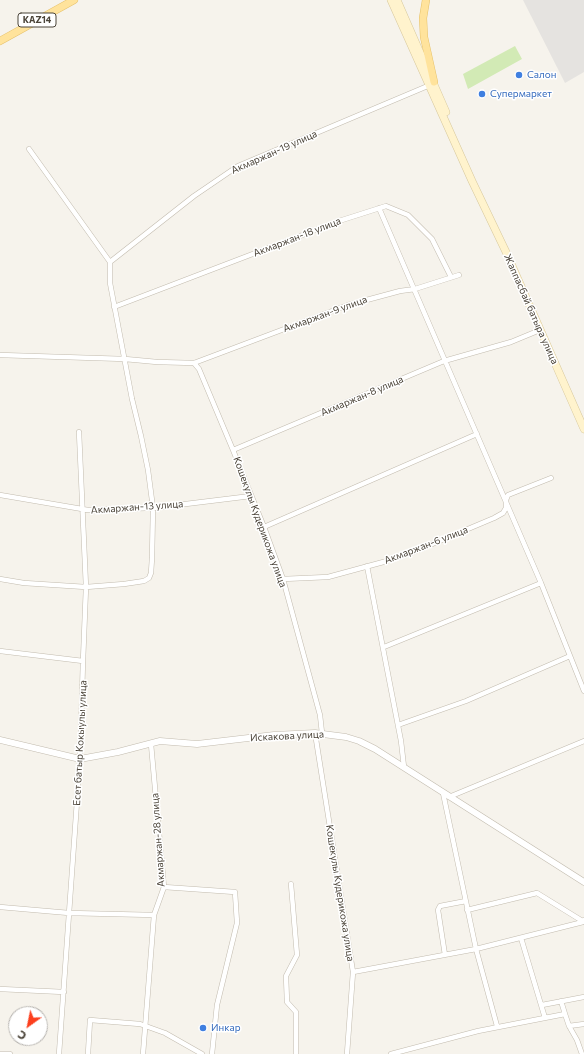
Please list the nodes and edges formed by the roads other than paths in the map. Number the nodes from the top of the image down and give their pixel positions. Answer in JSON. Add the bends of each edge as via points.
{"nodes":[{"id":1,"x":74,"y":0,"type":"edge"},
{"id":2,"x":391,"y":0,"type":"edge"},
{"id":3,"x":398,"y":0,"type":"edge"},
{"id":4,"x":426,"y":0,"type":"edge"},
{"id":5,"x":0,"y":41,"type":"edge"},
{"id":6,"x":432,"y":84,"type":"junction"},
{"id":7,"x":29,"y":149,"type":"dead end"},
{"id":8,"x":379,"y":208,"type":"junction"},
{"id":9,"x":110,"y":262,"type":"junction"},
{"id":10,"x":459,"y":275,"type":"dead end"},
{"id":11,"x":451,"y":277,"type":"junction"},
{"id":12,"x":415,"y":289,"type":"junction"},
{"id":13,"x":114,"y":307,"type":"junction"},
{"id":14,"x":540,"y":330,"type":"junction"},
{"id":15,"x":0,"y":355,"type":"edge"},
{"id":16,"x":125,"y":359,"type":"junction"},
{"id":17,"x":444,"y":361,"type":"junction"},
{"id":18,"x":194,"y":363,"type":"junction"},
{"id":19,"x":584,"y":429,"type":"edge"},
{"id":20,"x":79,"y":432,"type":"dead end"},
{"id":21,"x":477,"y":434,"type":"junction"},
{"id":22,"x":233,"y":450,"type":"junction"},
{"id":23,"x":551,"y":478,"type":"dead end"},
{"id":24,"x":0,"y":495,"type":"edge"},
{"id":25,"x":251,"y":496,"type":"junction"},
{"id":26,"x":506,"y":500,"type":"junction"},
{"id":27,"x":153,"y":508,"type":"junction"},
{"id":28,"x":82,"y":509,"type":"junction"},
{"id":29,"x":264,"y":527,"type":"junction"},
{"id":30,"x":367,"y":566,"type":"junction"},
{"id":31,"x":0,"y":579,"type":"edge"},
{"id":32,"x":282,"y":579,"type":"junction"},
{"id":33,"x":541,"y":583,"type":"junction"},
{"id":34,"x":86,"y":587,"type":"junction"},
{"id":35,"x":384,"y":647,"type":"junction"},
{"id":36,"x":0,"y":651,"type":"edge"},
{"id":37,"x":570,"y":656,"type":"junction"},
{"id":38,"x":84,"y":661,"type":"junction"},
{"id":39,"x":584,"y":691,"type":"edge"},
{"id":40,"x":398,"y":725,"type":"junction"},
{"id":41,"x":318,"y":733,"type":"junction"},
{"id":42,"x":0,"y":740,"type":"edge"},
{"id":43,"x":584,"y":741,"type":"edge"},
{"id":44,"x":151,"y":744,"type":"junction"},
{"id":45,"x":80,"y":759,"type":"junction"},
{"id":46,"x":404,"y":767,"type":"junction"},
{"id":47,"x":443,"y":793,"type":"junction"},
{"id":48,"x":450,"y":797,"type":"junction"},
{"id":49,"x":584,"y":882,"type":"edge"},
{"id":50,"x":291,"y":884,"type":"dead end"},
{"id":51,"x":164,"y":887,"type":"junction"},
{"id":52,"x":466,"y":901,"type":"junction"},
{"id":53,"x":0,"y":907,"type":"edge"},
{"id":54,"x":467,"y":910,"type":"junction"},
{"id":55,"x":69,"y":913,"type":"junction"},
{"id":56,"x":154,"y":915,"type":"junction"},
{"id":57,"x":584,"y":921,"type":"edge"},
{"id":58,"x":521,"y":938,"type":"junction"},
{"id":59,"x":476,"y":949,"type":"junction"},
{"id":60,"x":445,"y":955,"type":"junction"},
{"id":61,"x":353,"y":972,"type":"junction"},
{"id":62,"x":0,"y":989,"type":"edge"},
{"id":63,"x":64,"y":992,"type":"junction"},
{"id":64,"x":584,"y":996,"type":"edge"},
{"id":65,"x":561,"y":1001,"type":"junction"},
{"id":66,"x":542,"y":1005,"type":"junction"},
{"id":67,"x":564,"y":1014,"type":"junction"},
{"id":68,"x":545,"y":1018,"type":"junction"},
{"id":69,"x":584,"y":1024,"type":"edge"},
{"id":70,"x":145,"y":1026,"type":"junction"},
{"id":71,"x":497,"y":1026,"type":"junction"},
{"id":72,"x":569,"y":1026,"type":"junction"},
{"id":73,"x":0,"y":1054,"type":"edge"},
{"id":74,"x":10,"y":1054,"type":"edge"},
{"id":75,"x":59,"y":1054,"type":"edge"},
{"id":76,"x":88,"y":1054,"type":"edge"},
{"id":77,"x":143,"y":1054,"type":"edge"},
{"id":78,"x":202,"y":1054,"type":"edge"},
{"id":79,"x":212,"y":1054,"type":"edge"},
{"id":80,"x":296,"y":1054,"type":"edge"},
{"id":81,"x":347,"y":1054,"type":"edge"},
{"id":82,"x":391,"y":1054,"type":"edge"},
{"id":83,"x":582,"y":1054,"type":"edge"}],
"edges":[{"from":1,"to":5,"type":"main road","number":"KAZ14"},
{"from":2,"to":6,"type":"main road"},
{"from":3,"to":6,"type":"main road"},
{"from":4,"to":6,"type":"main road","via":[[423,18],[424,37]]},
{"from":6,"to":9,"type":"street","name":"Акмаржан-19 улица","via":[[238,166],[194,196]]},
{"from":6,"to":14,"type":"main road","name":"Жаппасбай батыра улица","via":[[472,181]]},
{"from":7,"to":9,"type":"street"},
{"from":8,"to":11,"type":"street","name":"Акмаржан-18 улица","via":[[386,206],[408,215],[432,239]]},
{"from":8,"to":12,"type":"street"},
{"from":8,"to":13,"type":"street","name":"Акмаржан-18 улица"},
{"from":9,"to":13,"type":"street"},
{"from":10,"to":11,"type":"street","name":"Акмаржан-9 улица"},
{"from":11,"to":12,"type":"street","name":"Акмаржан-9 улица"},
{"from":12,"to":17,"type":"street"},
{"from":12,"to":18,"type":"street","name":"Акмаржан-9 улица","via":[[348,305]]},
{"from":13,"to":16,"type":"street"},
{"from":14,"to":17,"type":"street","name":"Акмаржан-8 улица","via":[[511,342]]},
{"from":14,"to":19,"type":"main road","name":"Жаппасбай батыра улица"},
{"from":15,"to":16,"type":"street"},
{"from":16,"to":18,"type":"street"},
{"from":16,"to":27,"type":"street"},
{"from":17,"to":21,"type":"street"},
{"from":17,"to":22,"type":"street","name":"Акмаржан-8 улица"},
{"from":18,"to":22,"type":"street","name":"Кошекулы Кудерикожа улица","via":[[199,369]]},
{"from":20,"to":28,"type":"street","name":"Есет батыр Кокыулы улица"},
{"from":21,"to":26,"type":"street"},
{"from":21,"to":29,"type":"street"},
{"from":22,"to":25,"type":"street","name":"Кошекулы Кудерикожа улица"},
{"from":23,"to":26,"type":"street","name":"Акмаржан-6 улица","via":[[508,495]]},
{"from":24,"to":28,"type":"street","name":"Акмаржан-13 улица"},
{"from":25,"to":27,"type":"street","name":"Акмаржан-13 улица"},
{"from":25,"to":29,"type":"street","name":"Кошекулы Кудерикожа улица"},
{"from":26,"to":30,"type":"street","name":"Акмаржан-6 улица","via":[[503,513],[494,518],[411,553]]},
{"from":26,"to":33,"type":"street"},
{"from":27,"to":28,"type":"street","name":"Акмаржан-13 улица"},
{"from":27,"to":34,"type":"street","via":[[149,578],[124,584]]},
{"from":28,"to":34,"type":"street","name":"Есет батыр Кокыулы улица"},
{"from":29,"to":32,"type":"street","name":"Кошекулы Кудерикожа улица"},
{"from":30,"to":32,"type":"street","name":"Акмаржан-6 улица","via":[[328,577]]},
{"from":30,"to":35,"type":"street"},
{"from":31,"to":34,"type":"street"},
{"from":32,"to":41,"type":"street","name":"Кошекулы Кудерикожа улица","via":[[320,715]]},
{"from":33,"to":35,"type":"street"},
{"from":33,"to":37,"type":"street"},
{"from":34,"to":38,"type":"street","name":"Есет батыр Кокыулы улица"},
{"from":35,"to":40,"type":"street"},
{"from":36,"to":38,"type":"street"},
{"from":37,"to":39,"type":"street"},
{"from":37,"to":40,"type":"street","via":[[466,701]]},
{"from":38,"to":45,"type":"street","name":"Есет батыр Кокыулы улица"},
{"from":40,"to":46,"type":"street"},
{"from":41,"to":44,"type":"street","name":"Искакова улица","via":[[197,744],[160,741]]},
{"from":41,"to":46,"type":"street","name":"Искакова улица","via":[[359,741]]},
{"from":41,"to":61,"type":"street","name":"Кошекулы Кудерикожа улица"},
{"from":42,"to":45,"type":"street","name":"Искакова улица"},
{"from":43,"to":48,"type":"street"},
{"from":44,"to":45,"type":"street","name":"Искакова улица"},
{"from":44,"to":51,"type":"street","name":"Акмаржан-28 улица"},
{"from":45,"to":55,"type":"street","name":"Есет батыр Кокыулы улица"},
{"from":46,"to":47,"type":"street","name":"Искакова улица"},
{"from":47,"to":48,"type":"street","name":"Искакова улица"},
{"from":47,"to":52,"type":"street"},
{"from":48,"to":49,"type":"street","name":"Искакова улица"},
{"from":50,"to":80,"type":"street","via":[[297,955],[286,976],[287,1002],[296,1012]]},
{"from":51,"to":56,"type":"street","name":"Акмаржан-28 улица"},
{"from":51,"to":79,"type":"street","via":[[235,892],[237,923],[217,1005]]},
{"from":52,"to":54,"type":"street"},
{"from":52,"to":60,"type":"street","via":[[440,906],[438,910]]},
{"from":53,"to":55,"type":"street"},
{"from":54,"to":57,"type":"street","via":[[537,894]]},
{"from":54,"to":59,"type":"street"},
{"from":55,"to":56,"type":"street"},
{"from":55,"to":63,"type":"street","name":"Есет батыр Кокыулы улица"},
{"from":56,"to":70,"type":"street","name":"Акмаржан-28 улица"},
{"from":57,"to":58,"type":"street"},
{"from":58,"to":59,"type":"street"},
{"from":58,"to":66,"type":"street"},
{"from":59,"to":60,"type":"street"},
{"from":59,"to":71,"type":"street"},
{"from":60,"to":61,"type":"street"},
{"from":61,"to":81,"type":"street","name":"Кошекулы Кудерикожа улица"},
{"from":62,"to":63,"type":"street"},
{"from":63,"to":75,"type":"street","name":"Есет батыр Кокыулы улица"},
{"from":64,"to":65,"type":"street"},
{"from":65,"to":66,"type":"street"},
{"from":65,"to":67,"type":"street"},
{"from":66,"to":68,"type":"street"},
{"from":67,"to":68,"type":"street"},
{"from":67,"to":72,"type":"street"},
{"from":68,"to":71,"type":"street"},
{"from":69,"to":72,"type":"street"},
{"from":70,"to":76,"type":"street","via":[[90,1020]]},
{"from":70,"to":77,"type":"street","name":"Акмаржан-28 улица"},
{"from":70,"to":78,"type":"street","via":[[165,1033]]},
{"from":71,"to":82,"type":"street"},
{"from":72,"to":83,"type":"street"},
{"from":73,"to":74,"type":"street"}]}
